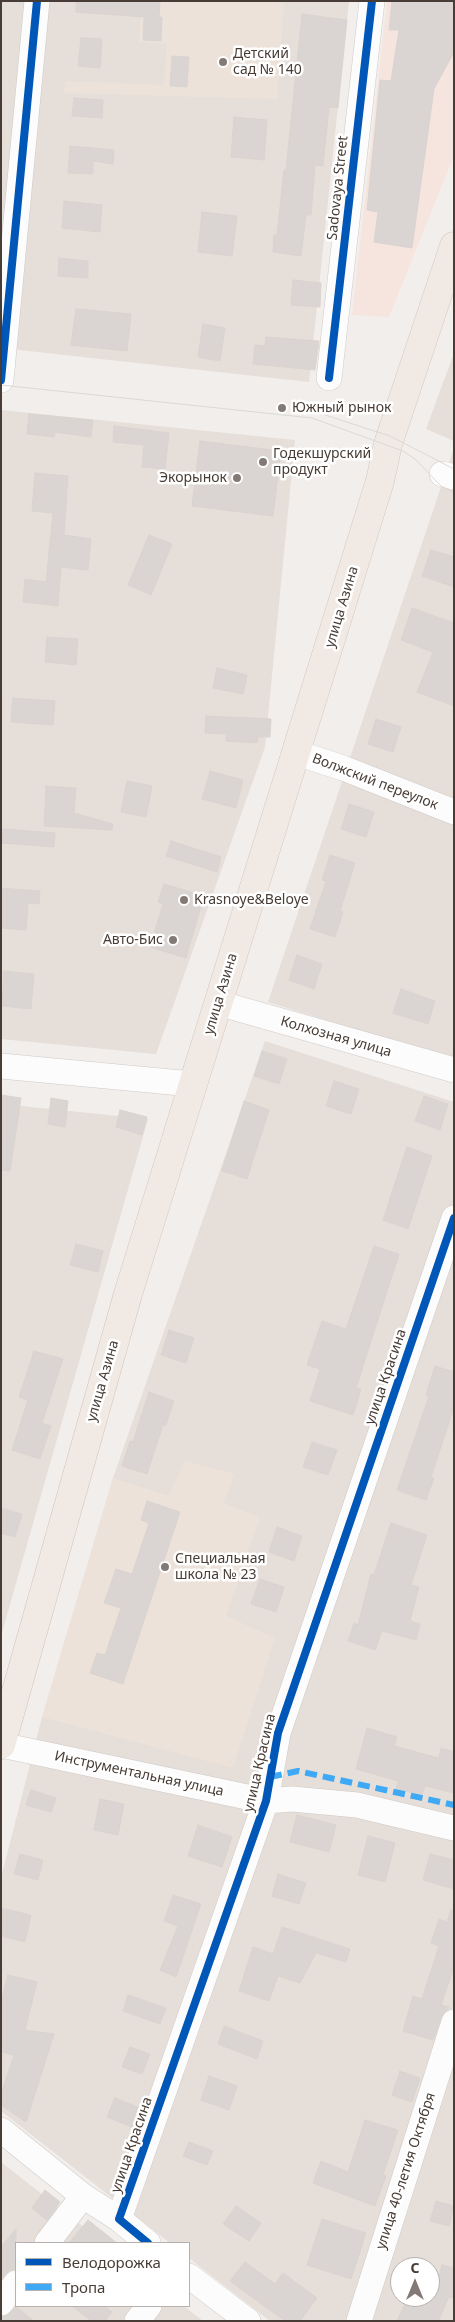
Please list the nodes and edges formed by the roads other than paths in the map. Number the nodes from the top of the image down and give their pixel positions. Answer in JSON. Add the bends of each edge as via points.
{"nodes":[{"id":1,"x":37,"y":1,"type":"edge"},
{"id":2,"x":372,"y":1,"type":"edge"},
{"id":3,"x":454,"y":246,"type":"edge"},
{"id":4,"x":329,"y":378,"type":"dead end"},
{"id":5,"x":1,"y":380,"type":"edge"},
{"id":6,"x":297,"y":753,"type":"junction"},
{"id":7,"x":454,"y":812,"type":"edge"},
{"id":8,"x":218,"y":1003,"type":"junction"},
{"id":9,"x":1,"y":1066,"type":"edge"},
{"id":10,"x":454,"y":1070,"type":"edge"},
{"id":11,"x":192,"y":1084,"type":"junction"},
{"id":12,"x":454,"y":1218,"type":"edge"},
{"id":13,"x":1,"y":1745,"type":"edge"},
{"id":14,"x":266,"y":1801,"type":"junction"},
{"id":15,"x":454,"y":1828,"type":"edge"},
{"id":16,"x":454,"y":2022,"type":"edge"},
{"id":17,"x":1,"y":2130,"type":"edge"},
{"id":18,"x":83,"y":2196,"type":"junction"},
{"id":19,"x":119,"y":2219,"type":"junction"},
{"id":20,"x":48,"y":2242,"type":"edge"},
{"id":21,"x":147,"y":2242,"type":"edge"},
{"id":22,"x":190,"y":2277,"type":"edge"},
{"id":23,"x":15,"y":2284,"type":"edge"},
{"id":24,"x":1,"y":2303,"type":"edge"},
{"id":25,"x":149,"y":2307,"type":"edge"},
{"id":26,"x":137,"y":2321,"type":"edge"},
{"id":27,"x":248,"y":2321,"type":"edge"},
{"id":28,"x":359,"y":2321,"type":"edge"}],
"edges":[{"from":1,"to":5,"type":"street"},
{"from":2,"to":4,"type":"street","name":"Sadovaya Street"},
{"from":3,"to":6,"type":"main road","name":"улица Азина","via":[[388,444],[380,481]]},
{"from":6,"to":7,"type":"street","name":"Волжский переулок"},
{"from":6,"to":8,"type":"main road","name":"улица Азина"},
{"from":8,"to":10,"type":"street","name":"Колхозная улица"},
{"from":8,"to":11,"type":"main road","name":"улица Азина"},
{"from":9,"to":11,"type":"street"},
{"from":11,"to":13,"type":"main road","name":"улица Азина","via":[[128,1294]]},
{"from":12,"to":14,"type":"street","name":"улица Красина","via":[[278,1733]]},
{"from":13,"to":14,"type":"street","name":"Инструментальная улица"},
{"from":14,"to":15,"type":"street","name":"Инструментальная улица","via":[[292,1799],[357,1806]]},
{"from":14,"to":19,"type":"street","name":"улица Красина"},
{"from":16,"to":28,"type":"street","name":"улица 40-летия Октября"},
{"from":17,"to":18,"type":"street"},
{"from":18,"to":19,"type":"street"},
{"from":18,"to":20,"type":"street"},
{"from":19,"to":21,"type":"street"},
{"from":22,"to":27,"type":"street"},
{"from":23,"to":24,"type":"street"},
{"from":25,"to":26,"type":"street"}]}
